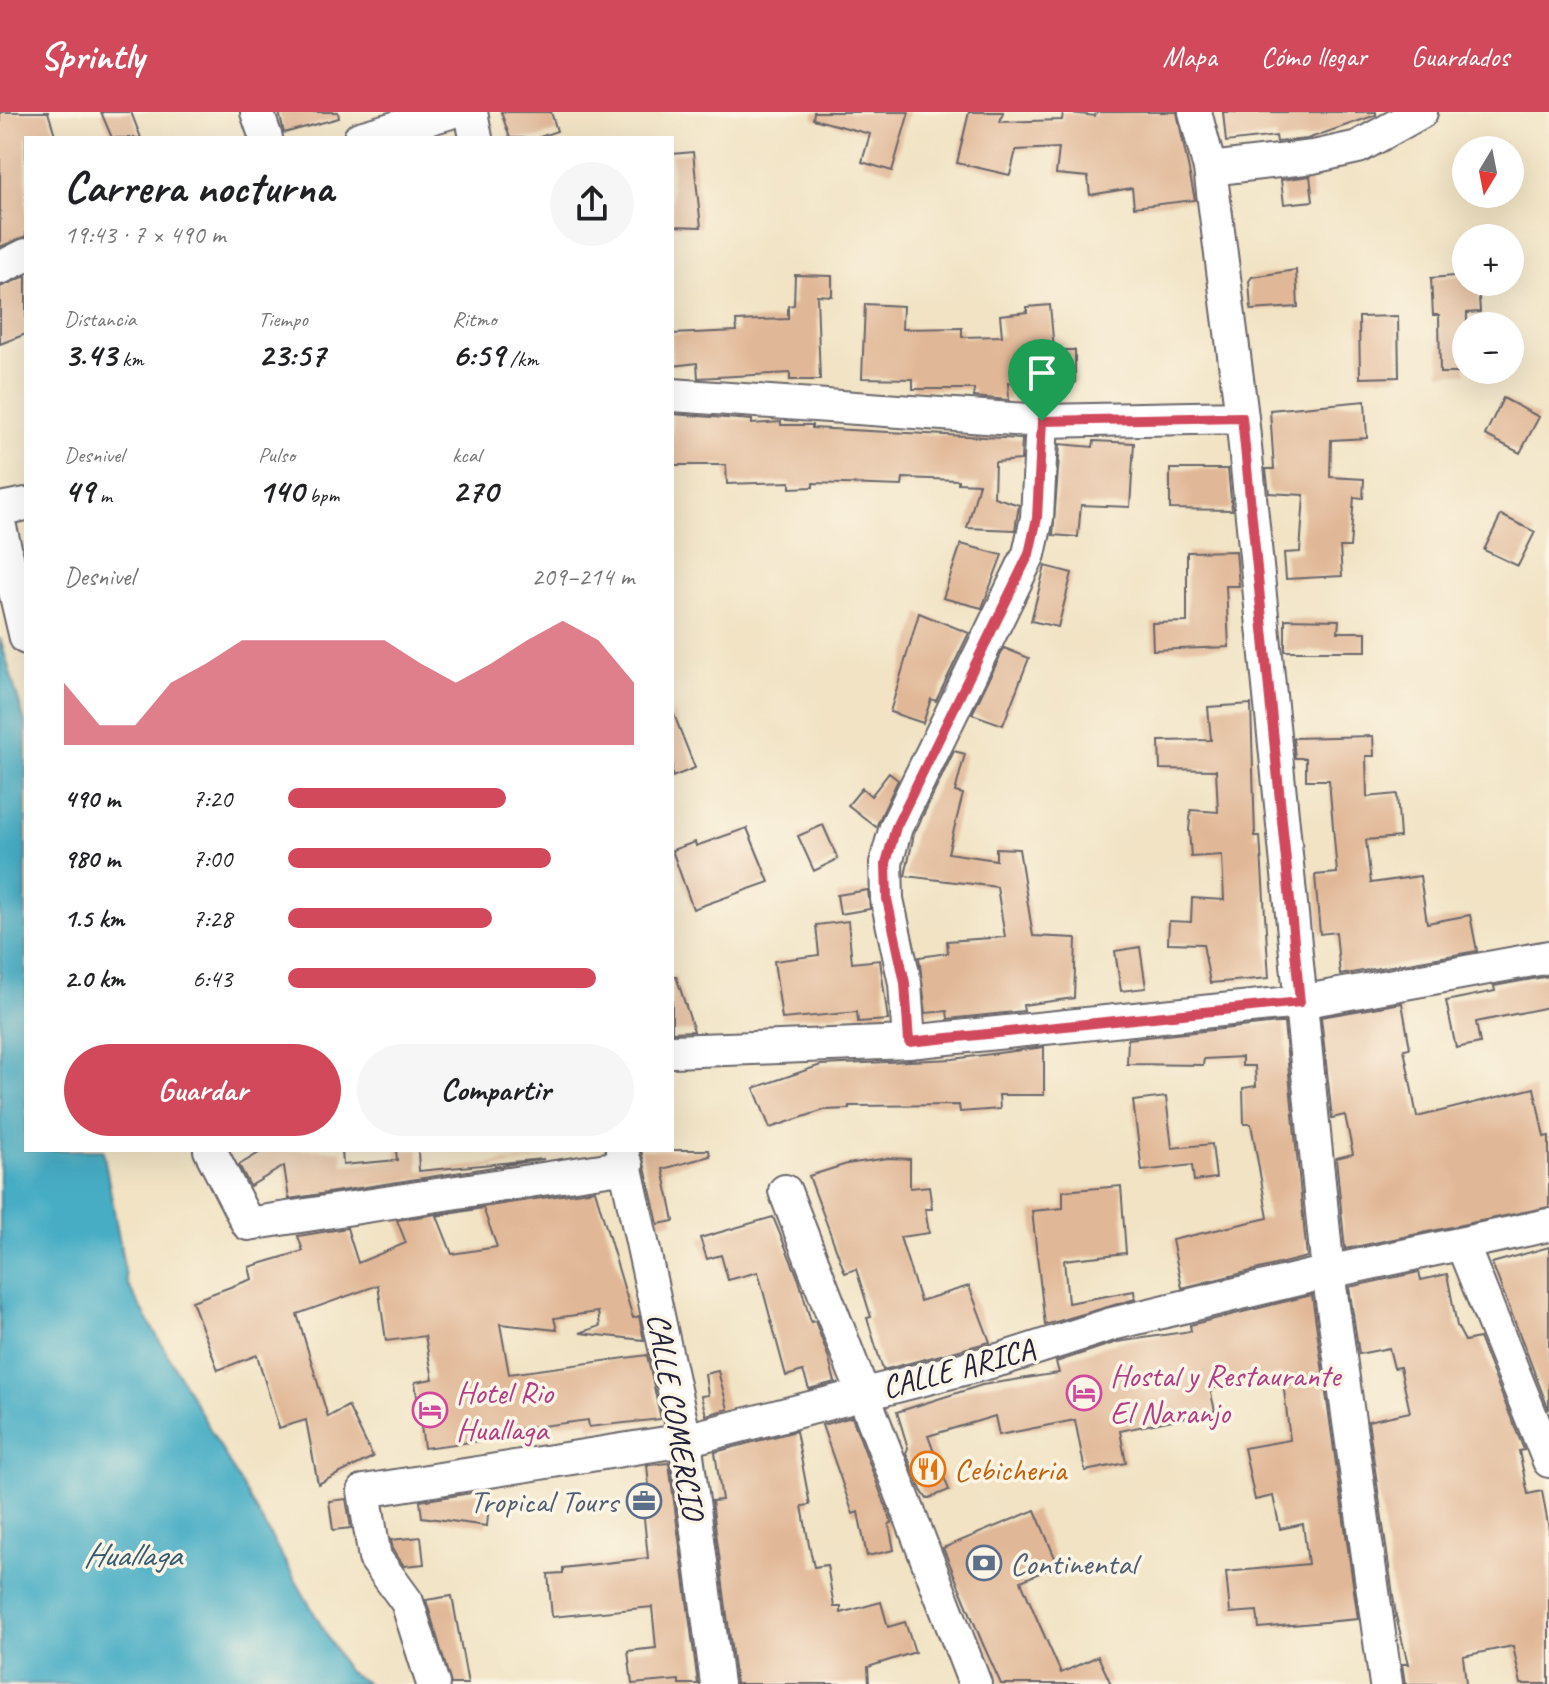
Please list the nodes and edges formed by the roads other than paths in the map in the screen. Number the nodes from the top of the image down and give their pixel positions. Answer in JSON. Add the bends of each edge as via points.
{"nodes":[{"id":1,"x":257,"y":112,"type":"edge"},
{"id":2,"x":451,"y":112,"type":"edge"},
{"id":3,"x":471,"y":112,"type":"edge"},
{"id":4,"x":1195,"y":112,"type":"edge"},
{"id":5,"x":1421,"y":112,"type":"edge"},
{"id":6,"x":265,"y":136,"type":"edge"},
{"id":7,"x":367,"y":136,"type":"edge"},
{"id":8,"x":476,"y":136,"type":"edge"},
{"id":9,"x":1210,"y":169,"type":"junction"},
{"id":10,"x":24,"y":256,"type":"edge"},
{"id":11,"x":0,"y":268,"type":"edge"},
{"id":12,"x":674,"y":395,"type":"edge"},
{"id":13,"x":1242,"y":417,"type":"junction"},
{"id":14,"x":1042,"y":421,"type":"junction"},
{"id":15,"x":24,"y":504,"type":"edge"},
{"id":16,"x":0,"y":509,"type":"edge"},
{"id":17,"x":0,"y":527,"type":"edge"},
{"id":18,"x":24,"y":629,"type":"edge"},
{"id":19,"x":1549,"y":957,"type":"edge"},
{"id":20,"x":1300,"y":1002,"type":"junction"},
{"id":21,"x":909,"y":1042,"type":"junction"},
{"id":22,"x":674,"y":1051,"type":"edge"},
{"id":23,"x":218,"y":1155,"type":"edge"},
{"id":24,"x":624,"y":1158,"type":"edge"},
{"id":25,"x":785,"y":1191,"type":"dead end"},
{"id":26,"x":1549,"y":1225,"type":"edge"},
{"id":27,"x":1462,"y":1244,"type":"junction"},
{"id":28,"x":1328,"y":1272,"type":"junction"},
{"id":29,"x":862,"y":1393,"type":"junction"},
{"id":30,"x":685,"y":1440,"type":"junction"},
{"id":31,"x":1549,"y":1461,"type":"edge"},
{"id":32,"x":433,"y":1684,"type":"edge"},
{"id":33,"x":717,"y":1684,"type":"edge"},
{"id":34,"x":975,"y":1684,"type":"edge"},
{"id":35,"x":1386,"y":1684,"type":"edge"}],
"edges":[{"from":1,"to":6,"type":"street"},
{"from":2,"to":7,"type":"street"},
{"from":3,"to":8,"type":"street"},
{"from":4,"to":9,"type":"street"},
{"from":5,"to":9,"type":"street","via":[[1358,147]]},
{"from":9,"to":13,"type":"street"},
{"from":10,"to":11,"type":"street"},
{"from":12,"to":14,"type":"street"},
{"from":13,"to":14,"type":"street"},
{"from":13,"to":20,"type":"street"},
{"from":14,"to":21,"type":"street","via":[[1037,518],[1029,554],[896,827],[886,863]]},
{"from":15,"to":16,"type":"street"},
{"from":17,"to":18,"type":"street"},
{"from":19,"to":20,"type":"street"},
{"from":20,"to":21,"type":"street"},
{"from":20,"to":28,"type":"street"},
{"from":21,"to":22,"type":"street"},
{"from":23,"to":24,"type":"street","via":[[248,1224]]},
{"from":24,"to":30,"type":"street","name":"CALLE COMERCIO"},
{"from":25,"to":29,"type":"street"},
{"from":26,"to":27,"type":"street","name":"CALLE ARICA"},
{"from":27,"to":28,"type":"street","name":"CALLE ARICA"},
{"from":27,"to":31,"type":"street"},
{"from":28,"to":29,"type":"street","name":"CALLE ARICA"},
{"from":28,"to":35,"type":"street"},
{"from":29,"to":30,"type":"street","name":"CALLE ARICA"},
{"from":29,"to":34,"type":"street"},
{"from":30,"to":32,"type":"street","name":"CALLE ARICA","via":[[364,1491],[375,1558],[407,1602]]},
{"from":30,"to":33,"type":"street","name":"CALLE COMERCIO"}]}
